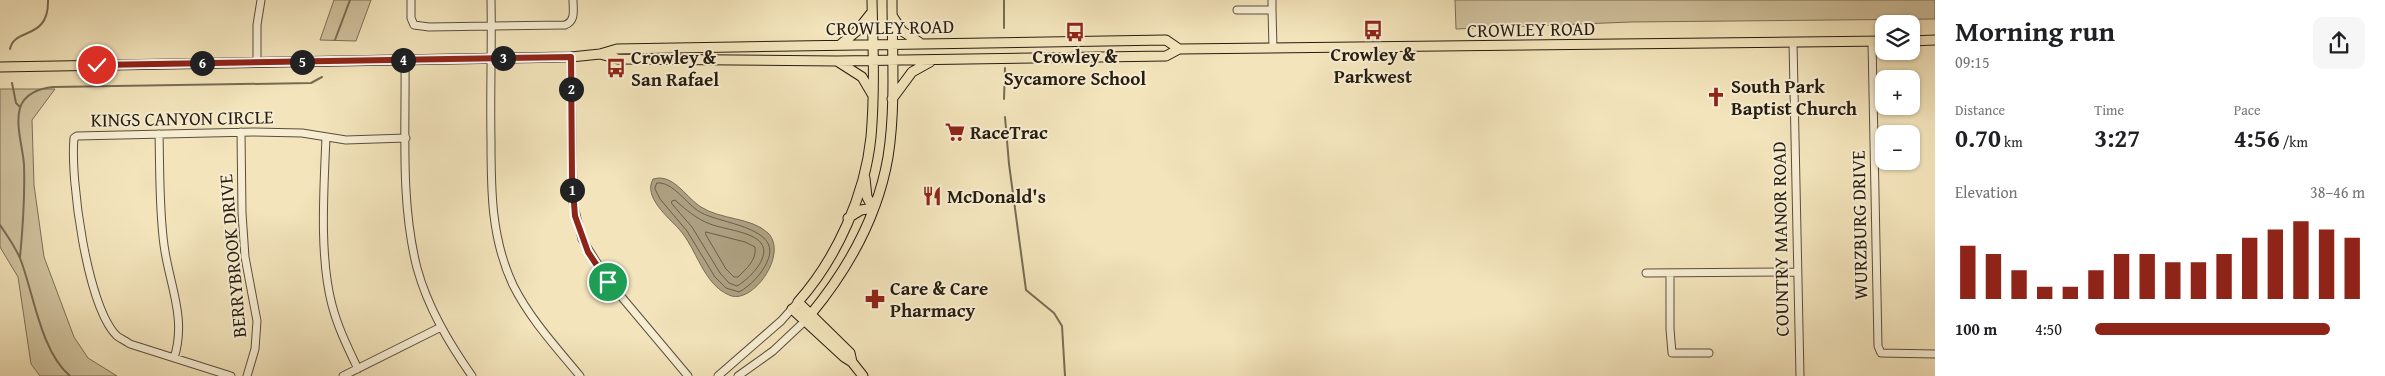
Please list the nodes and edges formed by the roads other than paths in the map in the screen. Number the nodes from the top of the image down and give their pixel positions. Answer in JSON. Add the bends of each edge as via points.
{"nodes":[{"id":1,"x":261,"y":0,"type":"edge"},
{"id":2,"x":411,"y":0,"type":"edge"},
{"id":3,"x":491,"y":0,"type":"edge"},
{"id":4,"x":573,"y":0,"type":"edge"},
{"id":5,"x":872,"y":0,"type":"edge"},
{"id":6,"x":892,"y":0,"type":"edge"},
{"id":7,"x":1272,"y":0,"type":"edge"},
{"id":8,"x":1237,"y":10,"type":"dead end"},
{"id":9,"x":1272,"y":10,"type":"junction"},
{"id":10,"x":872,"y":12,"type":"junction"},
{"id":11,"x":892,"y":15,"type":"junction"},
{"id":12,"x":491,"y":26,"type":"junction"},
{"id":13,"x":1935,"y":40,"type":"edge"},
{"id":14,"x":1872,"y":41,"type":"joint"},
{"id":15,"x":1920,"y":41,"type":"edge"},
{"id":16,"x":1793,"y":42,"type":"junction"},
{"id":17,"x":922,"y":43,"type":"junction"},
{"id":18,"x":840,"y":44,"type":"junction"},
{"id":19,"x":873,"y":44,"type":"junction"},
{"id":20,"x":892,"y":44,"type":"junction"},
{"id":21,"x":710,"y":47,"type":"junction"},
{"id":22,"x":1273,"y":48,"type":"junction"},
{"id":23,"x":1179,"y":49,"type":"junction"},
{"id":24,"x":600,"y":54,"type":"junction"},
{"id":25,"x":571,"y":57,"type":"junction"},
{"id":26,"x":490,"y":58,"type":"junction"},
{"id":27,"x":638,"y":59,"type":"junction"},
{"id":28,"x":405,"y":60,"type":"junction"},
{"id":29,"x":934,"y":60,"type":"junction"},
{"id":30,"x":837,"y":61,"type":"junction"},
{"id":31,"x":873,"y":61,"type":"junction"},
{"id":32,"x":892,"y":61,"type":"junction"},
{"id":33,"x":256,"y":62,"type":"junction"},
{"id":34,"x":0,"y":67,"type":"edge"},
{"id":35,"x":873,"y":97,"type":"junction"},
{"id":36,"x":892,"y":100,"type":"junction"},
{"id":37,"x":241,"y":132,"type":"junction"},
{"id":38,"x":159,"y":134,"type":"junction"},
{"id":39,"x":326,"y":137,"type":"junction"},
{"id":40,"x":406,"y":138,"type":"junction"},
{"id":41,"x":865,"y":170,"type":"junction"},
{"id":42,"x":873,"y":208,"type":"junction"},
{"id":43,"x":848,"y":219,"type":"junction"},
{"id":44,"x":1797,"y":272,"type":"junction"},
{"id":45,"x":1646,"y":273,"type":"dead end"},
{"id":46,"x":1670,"y":273,"type":"junction"},
{"id":47,"x":795,"y":305,"type":"junction"},
{"id":48,"x":811,"y":314,"type":"junction"},
{"id":49,"x":805,"y":322,"type":"junction"},
{"id":50,"x":440,"y":327,"type":"junction"},
{"id":51,"x":1709,"y":353,"type":"dead end"},
{"id":52,"x":1935,"y":354,"type":"edge"},
{"id":53,"x":174,"y":358,"type":"junction"},
{"id":54,"x":852,"y":362,"type":"junction"},
{"id":55,"x":358,"y":369,"type":"junction"},
{"id":56,"x":231,"y":376,"type":"edge"},
{"id":57,"x":247,"y":376,"type":"edge"},
{"id":58,"x":343,"y":376,"type":"edge"},
{"id":59,"x":472,"y":376,"type":"edge"},
{"id":60,"x":580,"y":376,"type":"edge"},
{"id":61,"x":688,"y":376,"type":"edge"},
{"id":62,"x":718,"y":376,"type":"edge"},
{"id":63,"x":738,"y":376,"type":"edge"},
{"id":64,"x":863,"y":376,"type":"edge"},
{"id":65,"x":1800,"y":376,"type":"edge"}],
"edges":[{"from":1,"to":33,"type":"street"},
{"from":2,"to":12,"type":"street","via":[[411,18],[417,26]]},
{"from":3,"to":12,"type":"street"},
{"from":4,"to":12,"type":"street","via":[[573,18],[565,25]]},
{"from":5,"to":10,"type":"main road"},
{"from":6,"to":11,"type":"main road"},
{"from":7,"to":9,"type":"street"},
{"from":8,"to":9,"type":"street"},
{"from":9,"to":22,"type":"street"},
{"from":10,"to":18,"type":"main road","via":[[857,31]]},
{"from":10,"to":19,"type":"main road"},
{"from":11,"to":17,"type":"main road","via":[[902,31]]},
{"from":11,"to":20,"type":"main road"},
{"from":12,"to":26,"type":"street"},
{"from":13,"to":15,"type":"main road"},
{"from":14,"to":16,"type":"main road","name":"CROWLEY ROAD"},
{"from":14,"to":52,"type":"street","name":"WURZBURG DRIVE","via":[[1878,346],[1881,353],[1891,355]]},
{"from":16,"to":22,"type":"main road","name":"CROWLEY ROAD"},
{"from":16,"to":44,"type":"street","name":"COUNTRY MANOR ROAD"},
{"from":17,"to":20,"type":"main road","name":"CROWLEY ROAD"},
{"from":17,"to":23,"type":"main road","name":"CROWLEY ROAD","via":[[1166,40]]},
{"from":18,"to":19,"type":"main road","name":"CROWLEY ROAD"},
{"from":18,"to":21,"type":"main road","name":"CROWLEY ROAD"},
{"from":19,"to":20,"type":"main road","name":"CROWLEY ROAD"},
{"from":19,"to":31,"type":"main road"},
{"from":20,"to":32,"type":"main road"},
{"from":21,"to":24,"type":"main road","name":"CROWLEY ROAD","via":[[617,49]]},
{"from":21,"to":27,"type":"main road","via":[[698,52],[652,54]]},
{"from":22,"to":23,"type":"main road","name":"CROWLEY ROAD"},
{"from":23,"to":29,"type":"main road","name":"CROWLEY ROAD","via":[[1166,56]]},
{"from":24,"to":25,"type":"main road","name":"CROWLEY ROAD"},
{"from":24,"to":27,"type":"main road","name":"CROWLEY ROAD","via":[[618,59]]},
{"from":25,"to":26,"type":"main road","name":"CROWLEY ROAD"},
{"from":25,"to":61,"type":"street","via":[[572,178],[575,216],[582,239],[608,282]]},
{"from":26,"to":28,"type":"main road","name":"CROWLEY ROAD"},
{"from":26,"to":60,"type":"street","via":[[491,192],[499,247],[524,304]]},
{"from":27,"to":30,"type":"main road","name":"CROWLEY ROAD"},
{"from":28,"to":33,"type":"main road","name":"CROWLEY ROAD"},
{"from":28,"to":40,"type":"street"},
{"from":29,"to":32,"type":"main road","name":"CROWLEY ROAD"},
{"from":29,"to":36,"type":"main road","via":[[912,72]]},
{"from":30,"to":31,"type":"main road","name":"CROWLEY ROAD"},
{"from":30,"to":35,"type":"main road","via":[[862,77]]},
{"from":31,"to":32,"type":"main road","name":"CROWLEY ROAD"},
{"from":31,"to":35,"type":"main road"},
{"from":32,"to":36,"type":"main road"},
{"from":33,"to":34,"type":"main road","name":"CROWLEY ROAD"},
{"from":35,"to":41,"type":"main road"},
{"from":36,"to":42,"type":"main road","via":[[888,156]]},
{"from":37,"to":38,"type":"street","name":"KINGS CANYON CIRCLE"},
{"from":37,"to":39,"type":"street","name":"KINGS CANYON CIRCLE","via":[[302,133]]},
{"from":37,"to":57,"type":"street","name":"BERRYBROOK DRIVE","via":[[245,257],[257,321],[255,349]]},
{"from":38,"to":53,"type":"street","via":[[160,213],[180,326]]},
{"from":38,"to":53,"type":"street","name":"KINGS CANYON CIRCLE","via":[[77,136],[74,144],[82,245],[106,320],[122,340]]},
{"from":39,"to":40,"type":"street","name":"KINGS CANYON CIRCLE","via":[[346,140]]},
{"from":39,"to":55,"type":"street","via":[[325,255],[329,290],[337,321]]},
{"from":40,"to":50,"type":"street","via":[[410,233],[423,286]]},
{"from":41,"to":42,"type":"main road","via":[[867,197]]},
{"from":41,"to":43,"type":"main road"},
{"from":42,"to":43,"type":"main road","via":[[861,210]]},
{"from":42,"to":48,"type":"main road","via":[[848,262]]},
{"from":43,"to":47,"type":"main road","via":[[827,262]]},
{"from":44,"to":46,"type":"street"},
{"from":44,"to":65,"type":"street","name":"COUNTRY MANOR ROAD"},
{"from":45,"to":46,"type":"street"},
{"from":46,"to":51,"type":"street","via":[[1672,353]]},
{"from":47,"to":48,"type":"main road"},
{"from":47,"to":49,"type":"main road"},
{"from":47,"to":62,"type":"street"},
{"from":48,"to":49,"type":"street"},
{"from":48,"to":54,"type":"main road","via":[[850,353]]},
{"from":49,"to":54,"type":"main road"},
{"from":49,"to":63,"type":"street"},
{"from":50,"to":55,"type":"street"},
{"from":50,"to":59,"type":"street"},
{"from":53,"to":56,"type":"street","name":"KINGS CANYON CIRCLE"},
{"from":54,"to":64,"type":"main road"},
{"from":55,"to":58,"type":"street"}]}
